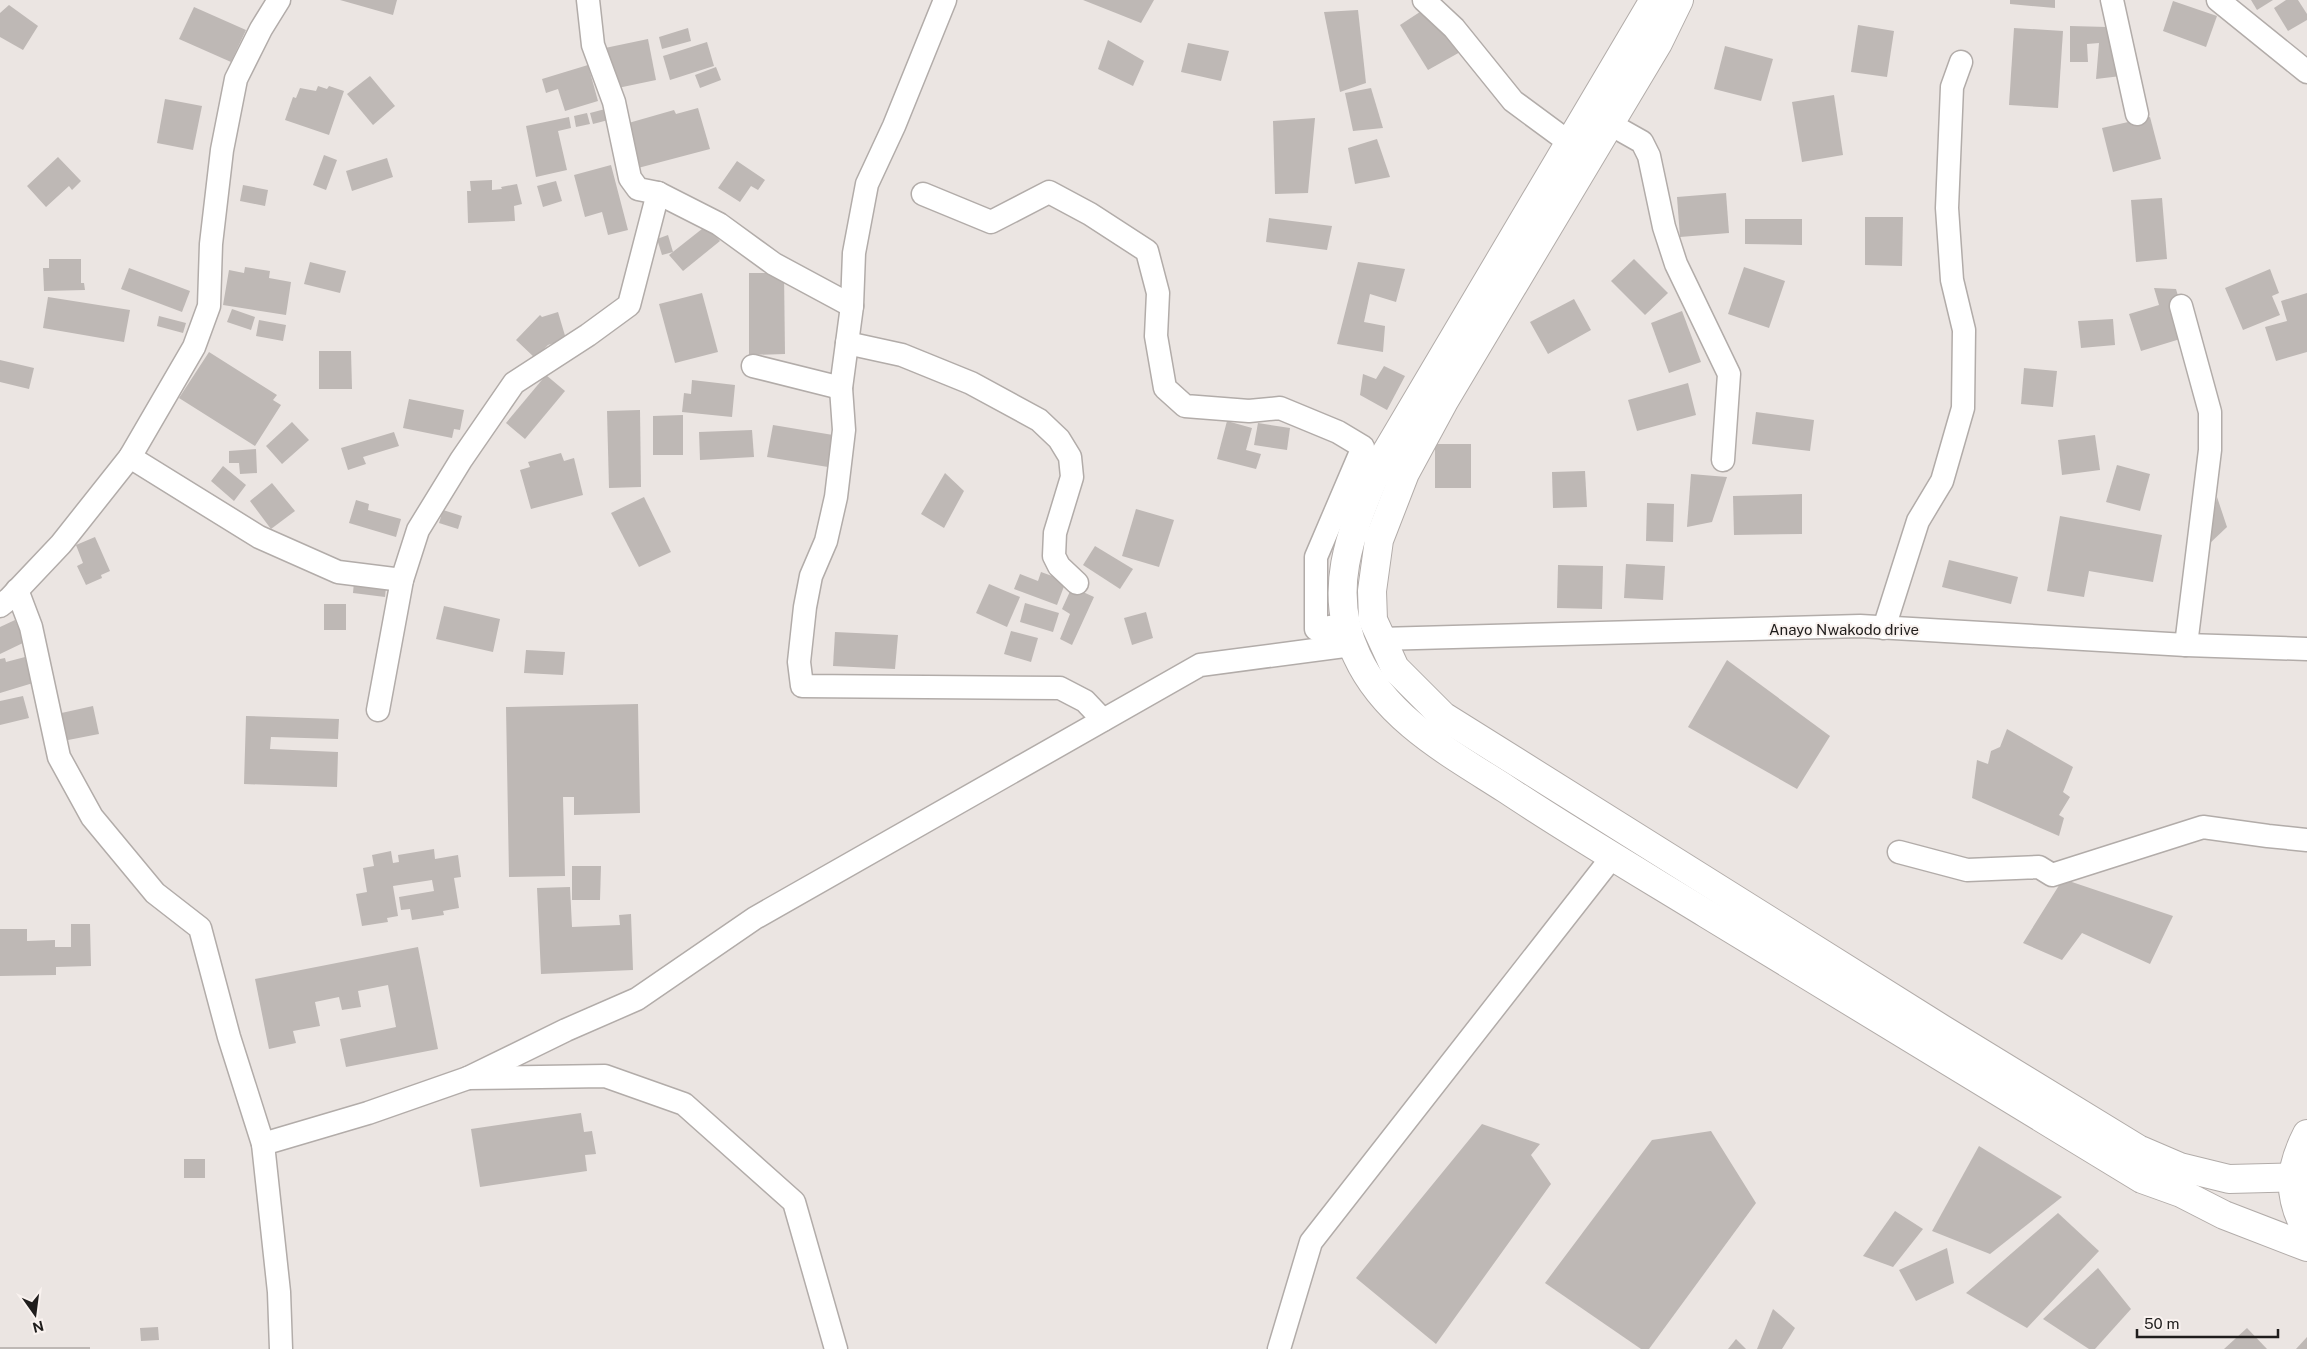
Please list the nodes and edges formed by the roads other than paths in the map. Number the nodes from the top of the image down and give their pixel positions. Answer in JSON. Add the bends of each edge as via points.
{"nodes":[{"id":1,"x":279,"y":0,"type":"edge"},
{"id":2,"x":588,"y":0,"type":"edge"},
{"id":3,"x":945,"y":0,"type":"edge"},
{"id":4,"x":1424,"y":0,"type":"edge"},
{"id":5,"x":1654,"y":0,"type":"edge"},
{"id":6,"x":1679,"y":0,"type":"edge"},
{"id":7,"x":2112,"y":0,"type":"edge"},
{"id":8,"x":2218,"y":0,"type":"edge"},
{"id":9,"x":1961,"y":62,"type":"dead end"},
{"id":10,"x":2307,"y":72,"type":"edge"},
{"id":11,"x":2137,"y":114,"type":"dead end"},
{"id":12,"x":1610,"y":124,"type":"junction"},
{"id":13,"x":1570,"y":143,"type":"junction"},
{"id":14,"x":658,"y":193,"type":"junction"},
{"id":15,"x":923,"y":194,"type":"dead end"},
{"id":16,"x":852,"y":306,"type":"junction"},
{"id":17,"x":2181,"y":306,"type":"dead end"},
{"id":18,"x":847,"y":343,"type":"junction"},
{"id":19,"x":753,"y":366,"type":"dead end"},
{"id":20,"x":841,"y":388,"type":"junction"},
{"id":21,"x":130,"y":457,"type":"junction"},
{"id":22,"x":1723,"y":460,"type":"dead end"},
{"id":23,"x":402,"y":580,"type":"junction"},
{"id":24,"x":1077,"y":583,"type":"dead end"},
{"id":25,"x":17,"y":590,"type":"junction"},
{"id":26,"x":0,"y":606,"type":"edge"},
{"id":27,"x":1884,"y":628,"type":"junction"},
{"id":28,"x":1349,"y":635,"type":"junction"},
{"id":29,"x":1380,"y":638,"type":"junction"},
{"id":30,"x":2186,"y":646,"type":"junction"},
{"id":31,"x":2307,"y":649,"type":"edge"},
{"id":32,"x":378,"y":710,"type":"dead end"},
{"id":33,"x":1103,"y":720,"type":"junction"},
{"id":34,"x":2307,"y":840,"type":"edge"},
{"id":35,"x":1899,"y":852,"type":"dead end"},
{"id":36,"x":1613,"y":856,"type":"junction"},
{"id":37,"x":468,"y":1078,"type":"junction"},
{"id":38,"x":2307,"y":1134,"type":"edge"},
{"id":39,"x":263,"y":1144,"type":"junction"},
{"id":40,"x":2299,"y":1177,"type":"edge"},
{"id":41,"x":2229,"y":1179,"type":"junction"},
{"id":42,"x":2181,"y":1193,"type":"junction"},
{"id":43,"x":2307,"y":1232,"type":"edge"},
{"id":44,"x":2307,"y":1247,"type":"edge"},
{"id":45,"x":281,"y":1349,"type":"edge"},
{"id":46,"x":836,"y":1349,"type":"edge"},
{"id":47,"x":1279,"y":1349,"type":"edge"}],
"edges":[{"from":1,"to":21,"type":"street","via":[[236,79],[222,150],[211,244],[209,306],[194,347]]},
{"from":2,"to":14,"type":"street","via":[[593,45],[614,102],[630,178],[638,189]]},
{"from":3,"to":16,"type":"street","via":[[867,184],[854,253]]},
{"from":4,"to":13,"type":"street","via":[[1454,28],[1513,101]]},
{"from":5,"to":13,"type":"street"},
{"from":6,"to":12,"type":"street","via":[[1658,43]]},
{"from":7,"to":11,"type":"street"},
{"from":8,"to":10,"type":"street"},
{"from":9,"to":27,"type":"street","via":[[1952,87],[1947,208],[1952,280],[1964,330],[1963,408],[1942,482],[1918,521]]},
{"from":12,"to":22,"type":"street","via":[[1642,142],[1649,156],[1664,227],[1676,264],[1729,374]]},
{"from":12,"to":29,"type":"street","via":[[1444,401],[1405,473],[1379,540],[1372,591],[1373,620]]},
{"from":13,"to":28,"type":"street","via":[[1380,462],[1350,534],[1342,594]]},
{"from":14,"to":16,"type":"street","via":[[719,224],[774,264]]},
{"from":14,"to":23,"type":"street","via":[[629,304],[514,383],[418,530]]},
{"from":15,"to":28,"type":"street","via":[[991,222],[1049,192],[1090,214],[1147,250],[1158,293],[1156,336],[1164,388],[1185,406],[1249,411],[1280,408],[1338,432],[1363,447],[1316,557],[1316,629]]},
{"from":16,"to":18,"type":"street"},
{"from":17,"to":30,"type":"street","via":[[2210,412],[2210,450]]},
{"from":18,"to":20,"type":"street"},
{"from":18,"to":24,"type":"street","via":[[902,355],[971,384],[1039,420],[1059,439],[1070,457],[1072,477],[1055,533],[1054,556],[1059,566]]},
{"from":19,"to":20,"type":"street"},
{"from":20,"to":33,"type":"street","via":[[844,430],[836,498],[826,541],[811,576],[805,607],[799,662],[802,686],[1060,688],[1085,702]]},
{"from":21,"to":23,"type":"street","via":[[259,537],[338,572]]},
{"from":21,"to":25,"type":"street","via":[[61,544]]},
{"from":23,"to":32,"type":"street"},
{"from":25,"to":26,"type":"street"},
{"from":25,"to":39,"type":"street","via":[[31,627],[58,757],[98,825],[155,893],[200,928],[229,1037]]},
{"from":27,"to":29,"type":"street","name":"Anayo Nwakodo drive"},
{"from":27,"to":30,"type":"street","name":"Anayo Nwakodo drive"},
{"from":28,"to":33,"type":"street","via":[[1200,665]]},
{"from":28,"to":36,"type":"street","via":[[1357,658],[1391,706],[1428,739]]},
{"from":29,"to":41,"type":"street","via":[[1395,668],[1443,716],[2138,1149],[2180,1167]]},
{"from":30,"to":31,"type":"street","name":"Anayo Nwakodo drive"},
{"from":33,"to":37,"type":"street","via":[[756,918],[637,999]]},
{"from":34,"to":35,"type":"street","via":[[2203,827],[2052,875],[2039,866],[1967,870]]},
{"from":36,"to":42,"type":"street","via":[[2142,1179]]},
{"from":36,"to":47,"type":"street","via":[[1311,1242]]},
{"from":37,"to":39,"type":"street","via":[[368,1113]]},
{"from":37,"to":46,"type":"street","via":[[605,1076],[684,1104],[794,1202]]},
{"from":38,"to":40,"type":"street"},
{"from":39,"to":45,"type":"street"},
{"from":40,"to":41,"type":"street"},
{"from":40,"to":43,"type":"street","via":[[2294,1202]]},
{"from":41,"to":42,"type":"street"},
{"from":42,"to":44,"type":"street","via":[[2224,1216]]}]}
